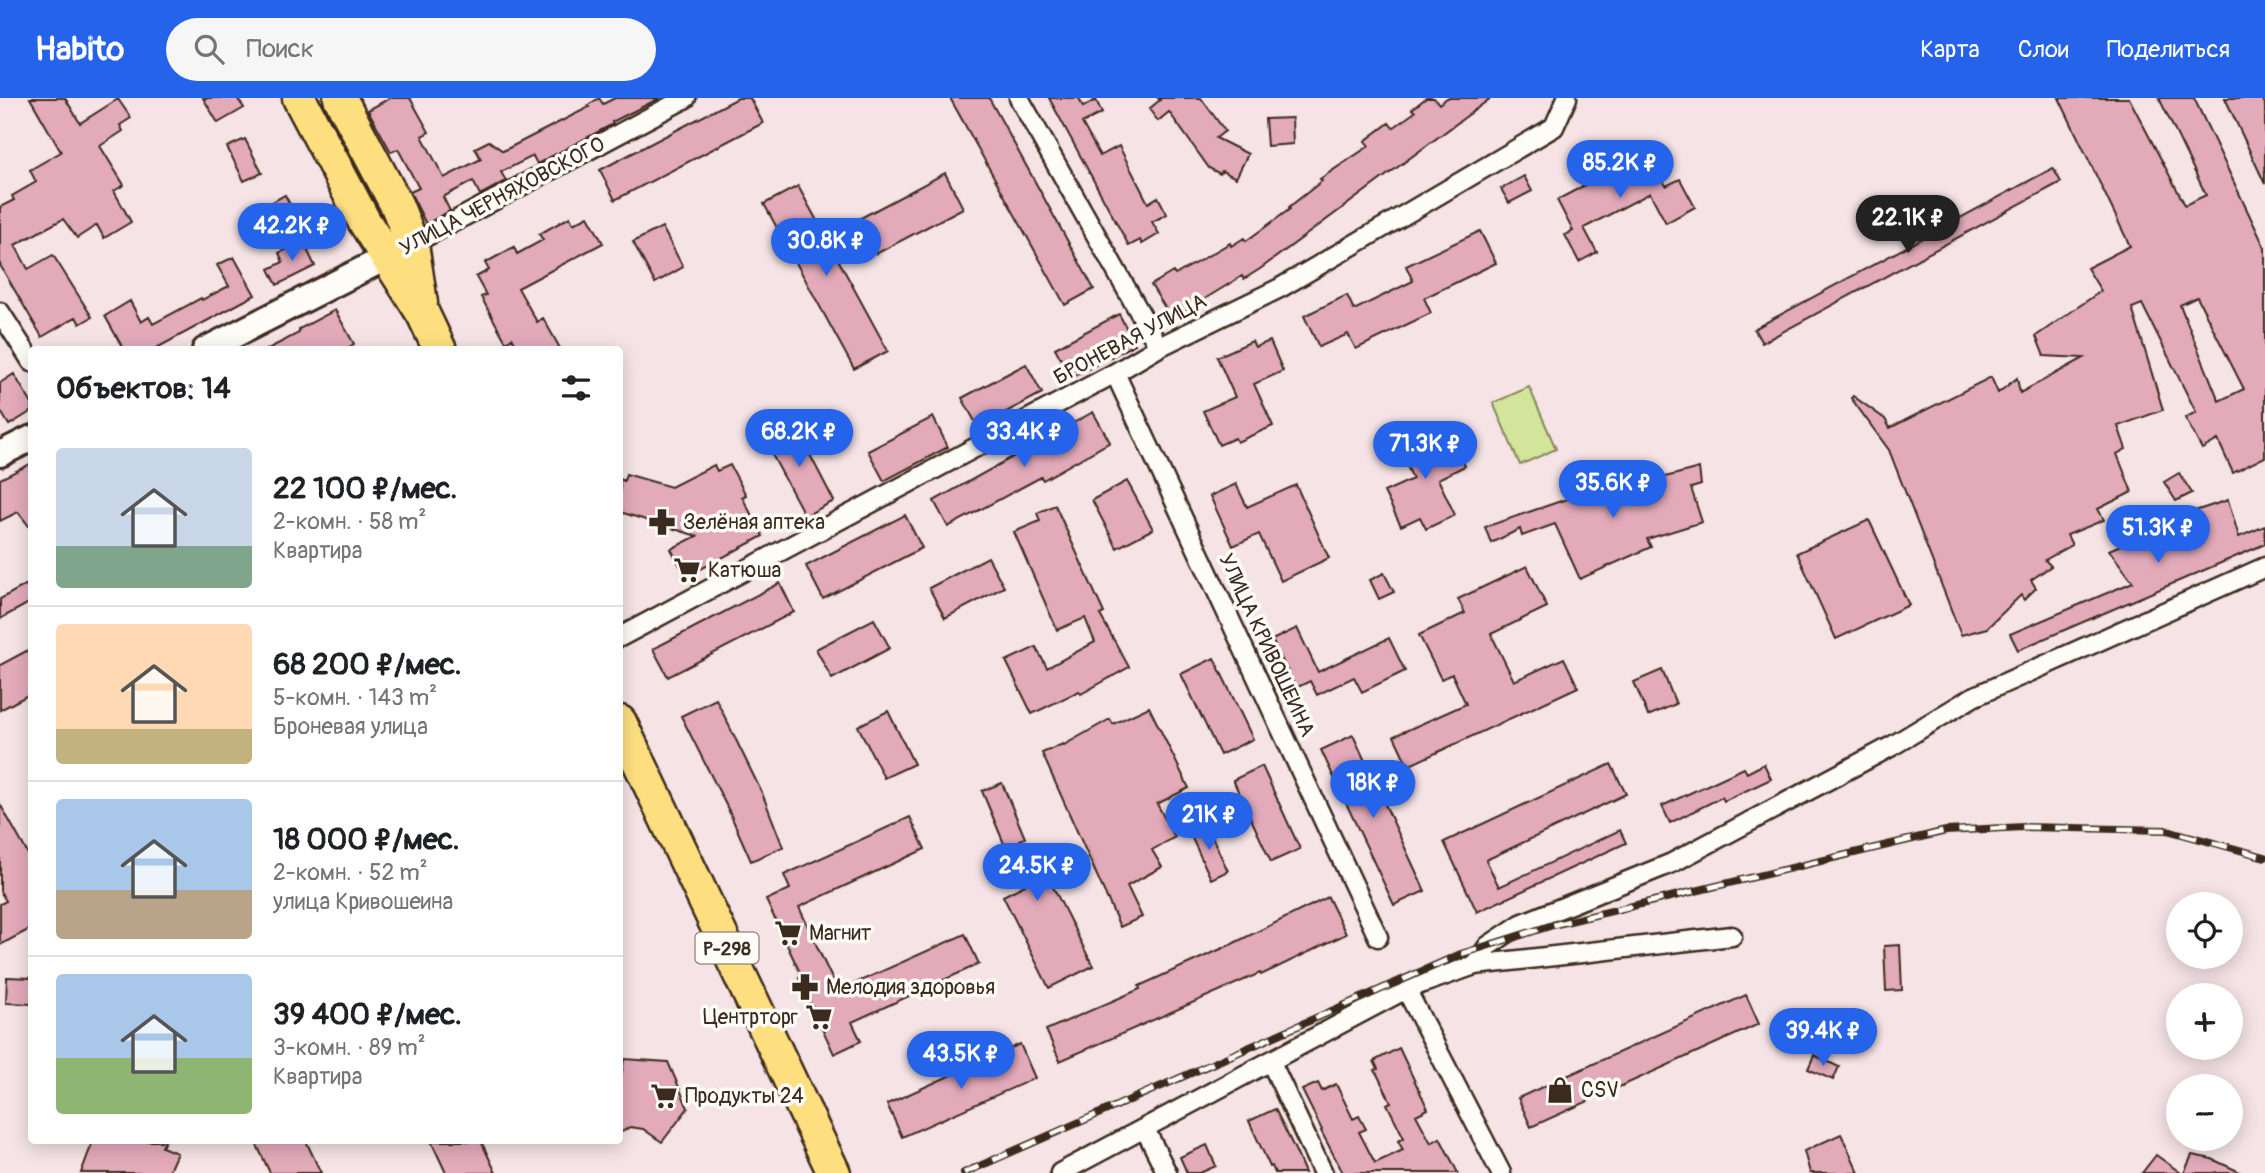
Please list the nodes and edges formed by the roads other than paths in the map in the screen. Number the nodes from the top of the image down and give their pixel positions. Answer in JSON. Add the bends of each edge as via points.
{"nodes":[{"id":1,"x":299,"y":98,"type":"edge"},
{"id":2,"x":340,"y":98,"type":"edge"},
{"id":3,"x":686,"y":98,"type":"edge"},
{"id":4,"x":1018,"y":98,"type":"edge"},
{"id":5,"x":1567,"y":98,"type":"edge"},
{"id":6,"x":399,"y":251,"type":"junction"},
{"id":7,"x":0,"y":312,"type":"edge"},
{"id":8,"x":213,"y":346,"type":"edge"},
{"id":9,"x":438,"y":346,"type":"edge"},
{"id":10,"x":1159,"y":347,"type":"junction"},
{"id":11,"x":28,"y":356,"type":"edge"},
{"id":12,"x":1115,"y":373,"type":"junction"},
{"id":13,"x":28,"y":440,"type":"edge"},
{"id":14,"x":0,"y":454,"type":"edge"},
{"id":15,"x":2265,"y":567,"type":"edge"},
{"id":16,"x":623,"y":635,"type":"edge"},
{"id":17,"x":623,"y":728,"type":"edge"},
{"id":18,"x":1732,"y":936,"type":"dead end"},
{"id":19,"x":1378,"y":937,"type":"dead end"},
{"id":20,"x":1475,"y":965,"type":"junction"},
{"id":21,"x":1406,"y":989,"type":"junction"},
{"id":22,"x":1271,"y":1062,"type":"junction"},
{"id":23,"x":1145,"y":1129,"type":"junction"},
{"id":24,"x":834,"y":1173,"type":"edge"},
{"id":25,"x":1060,"y":1173,"type":"edge"},
{"id":26,"x":1167,"y":1173,"type":"edge"},
{"id":27,"x":1323,"y":1173,"type":"edge"},
{"id":28,"x":1501,"y":1173,"type":"edge"}],
"edges":[{"from":1,"to":6,"type":"highway"},
{"from":2,"to":6,"type":"highway","via":[[397,206]]},
{"from":3,"to":6,"type":"street","name":"УЛИЦА ЧЕРНЯХОВСКОГО"},
{"from":4,"to":10,"type":"street"},
{"from":5,"to":10,"type":"street","name":"БРОНЕВАЯ УЛИЦА","via":[[1554,127],[1280,288]]},
{"from":6,"to":8,"type":"street","name":"УЛИЦА ЧЕРНЯХОВСКОГО"},
{"from":6,"to":9,"type":"highway"},
{"from":7,"to":11,"type":"street"},
{"from":10,"to":12,"type":"street","name":"БРОНЕВАЯ УЛИЦА"},
{"from":12,"to":16,"type":"street","name":"БРОНЕВАЯ УЛИЦА"},
{"from":12,"to":19,"type":"street","name":"УЛИЦА КРИВОШЕИНА"},
{"from":13,"to":14,"type":"street"},
{"from":15,"to":20,"type":"street","via":[[1973,698],[1672,863],[1521,923],[1488,946]]},
{"from":17,"to":24,"type":"highway","number":"Р-298"},
{"from":18,"to":20,"type":"street"},
{"from":20,"to":21,"type":"street"},
{"from":21,"to":22,"type":"street"},
{"from":21,"to":28,"type":"street"},
{"from":22,"to":23,"type":"street"},
{"from":22,"to":27,"type":"street"},
{"from":23,"to":25,"type":"street"},
{"from":23,"to":26,"type":"street"}]}
